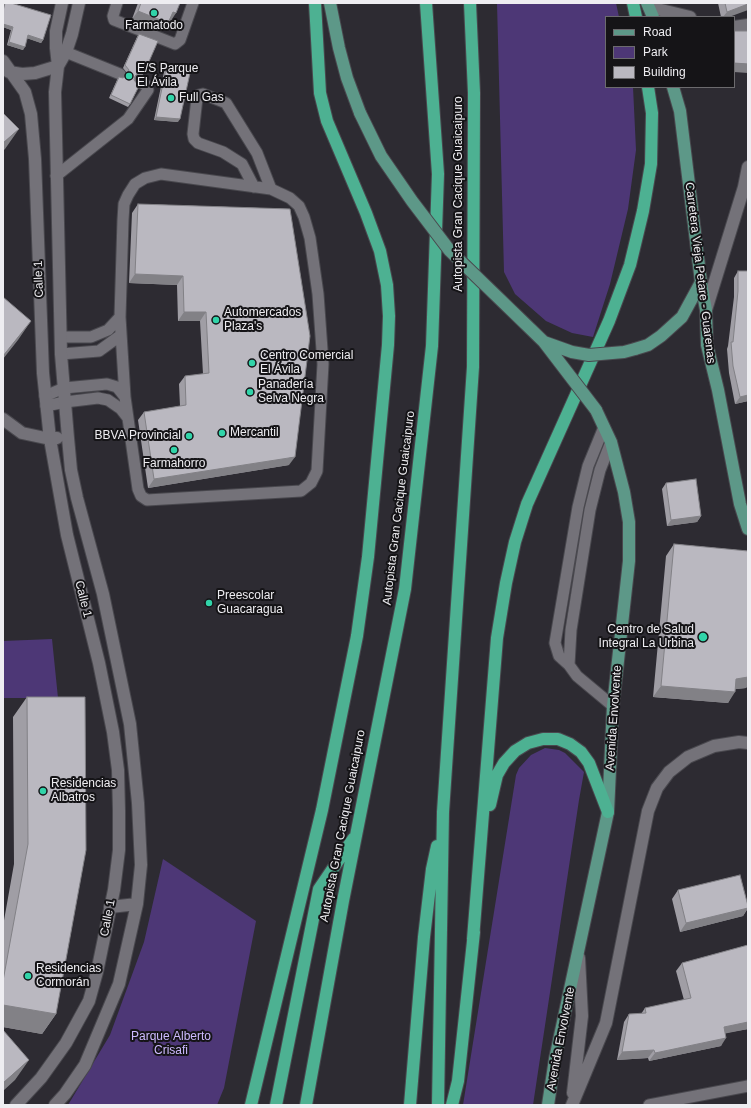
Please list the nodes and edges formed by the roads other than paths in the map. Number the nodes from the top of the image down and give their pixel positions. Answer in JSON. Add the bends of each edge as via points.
{"nodes":[{"id":1,"x":62,"y":3,"type":"edge"},
{"id":2,"x":79,"y":3,"type":"edge"},
{"id":3,"x":117,"y":3,"type":"edge"},
{"id":4,"x":193,"y":3,"type":"edge"},
{"id":5,"x":315,"y":3,"type":"edge"},
{"id":6,"x":330,"y":3,"type":"edge"},
{"id":7,"x":426,"y":3,"type":"edge"},
{"id":8,"x":470,"y":3,"type":"edge"},
{"id":9,"x":633,"y":3,"type":"edge"},
{"id":10,"x":650,"y":9,"type":"edge"},
{"id":11,"x":636,"y":16,"type":"edge"},
{"id":12,"x":685,"y":16,"type":"edge"},
{"id":13,"x":748,"y":25,"type":"edge"},
{"id":14,"x":735,"y":27,"type":"edge"},
{"id":15,"x":61,"y":49,"type":"junction"},
{"id":16,"x":58,"y":66,"type":"junction"},
{"id":17,"x":5,"y":67,"type":"edge"},
{"id":18,"x":120,"y":74,"type":"dead end"},
{"id":19,"x":140,"y":82,"type":"dead end"},
{"id":20,"x":648,"y":88,"type":"edge"},
{"id":21,"x":673,"y":88,"type":"edge"},
{"id":22,"x":748,"y":167,"type":"edge"},
{"id":23,"x":56,"y":176,"type":"junction"},
{"id":24,"x":254,"y":187,"type":"junction"},
{"id":25,"x":271,"y":189,"type":"junction"},
{"id":26,"x":701,"y":282,"type":"junction"},
{"id":27,"x":706,"y":310,"type":"junction"},
{"id":28,"x":120,"y":317,"type":"junction"},
{"id":29,"x":121,"y":336,"type":"junction"},
{"id":30,"x":61,"y":337,"type":"junction"},
{"id":31,"x":544,"y":342,"type":"junction"},
{"id":32,"x":61,"y":354,"type":"junction"},
{"id":33,"x":64,"y":388,"type":"junction"},
{"id":34,"x":125,"y":397,"type":"junction"},
{"id":35,"x":46,"y":401,"type":"junction"},
{"id":36,"x":65,"y":402,"type":"junction"},
{"id":37,"x":128,"y":418,"type":"junction"},
{"id":38,"x":3,"y":419,"type":"edge"},
{"id":39,"x":604,"y":428,"type":"junction"},
{"id":40,"x":68,"y":438,"type":"junction"},
{"id":41,"x":50,"y":439,"type":"junction"},
{"id":42,"x":612,"y":442,"type":"junction"},
{"id":43,"x":77,"y":498,"type":"junction"},
{"id":44,"x":61,"y":504,"type":"junction"},
{"id":45,"x":748,"y":529,"type":"edge"},
{"id":46,"x":569,"y":665,"type":"junction"},
{"id":47,"x":613,"y":706,"type":"junction"},
{"id":48,"x":130,"y":724,"type":"junction"},
{"id":49,"x":113,"y":732,"type":"junction"},
{"id":50,"x":748,"y":743,"type":"edge"},
{"id":51,"x":443,"y":812,"type":"junction"},
{"id":52,"x":608,"y":812,"type":"junction"},
{"id":53,"x":355,"y":835,"type":"junction"},
{"id":54,"x":137,"y":904,"type":"junction"},
{"id":55,"x":110,"y":907,"type":"junction"},
{"id":56,"x":473,"y":939,"type":"junction"},
{"id":57,"x":578,"y":949,"type":"junction"},
{"id":58,"x":89,"y":1001,"type":"junction"},
{"id":59,"x":110,"y":1006,"type":"junction"},
{"id":60,"x":748,"y":1086,"type":"edge"},
{"id":61,"x":16,"y":1105,"type":"edge"},
{"id":62,"x":55,"y":1105,"type":"edge"},
{"id":63,"x":251,"y":1105,"type":"edge"},
{"id":64,"x":276,"y":1105,"type":"edge"},
{"id":65,"x":306,"y":1105,"type":"edge"},
{"id":66,"x":410,"y":1105,"type":"edge"},
{"id":67,"x":438,"y":1105,"type":"edge"},
{"id":68,"x":452,"y":1105,"type":"edge"},
{"id":69,"x":548,"y":1105,"type":"edge"},
{"id":70,"x":572,"y":1105,"type":"edge"},
{"id":71,"x":649,"y":1105,"type":"edge"}],
"edges":[{"from":1,"to":15,"type":"street","name":"Calle 1","via":[[56,31]]},
{"from":2,"to":15,"type":"street","via":[[72,34]]},
{"from":3,"to":4,"type":"lane","via":[[114,20],[175,44],[180,40]]},
{"from":5,"to":63,"type":"highway","via":[[320,93],[328,121],[380,251],[387,285],[388,345],[368,557],[357,636],[322,810]]},
{"from":6,"to":31,"type":"main road","name":"Avenida Envolvente","bridge":true,"via":[[338,48],[347,78],[360,113],[381,156],[450,250]]},
{"from":7,"to":53,"type":"highway","name":"Autopista Gran Cacique Guaicaipuro","via":[[438,174],[432,346],[405,589]]},
{"from":8,"to":51,"type":"highway","name":"Autopista Gran Cacique Guaicaipuro","via":[[474,93],[473,367]]},
{"from":9,"to":11,"type":"highway"},
{"from":10,"to":12,"type":"street"},
{"from":13,"to":14,"type":"street"},
{"from":15,"to":16,"type":"street","name":"Calle 1"},
{"from":15,"to":18,"type":"lane"},
{"from":16,"to":17,"type":"street","via":[[22,74]]},
{"from":16,"to":23,"type":"street","name":"Calle 1","via":[[55,92]]},
{"from":17,"to":35,"type":"street","name":"Calle 1","via":[[24,92],[32,114]]},
{"from":19,"to":23,"type":"lane","via":[[146,85],[148,90],[128,119]]},
{"from":20,"to":56,"type":"highway","via":[[652,113],[652,164],[630,265],[609,321],[528,504],[515,542],[506,583],[497,638]]},
{"from":21,"to":26,"type":"main road","name":"Carretera Vieja Petare - Guarenas","via":[[680,111]]},
{"from":22,"to":27,"type":"street"},
{"from":23,"to":30,"type":"street","name":"Calle 1"},
{"from":24,"to":25,"type":"lane"},
{"from":24,"to":25,"type":"lane","via":[[242,164],[194,139],[196,98],[199,95],[203,94],[226,103],[257,153]]},
{"from":24,"to":28,"type":"lane","via":[[161,174],[145,178],[135,184],[124,204]]},
{"from":25,"to":37,"type":"lane","via":[[290,198],[299,206],[304,217],[318,294],[323,364],[317,470],[312,483],[301,491],[147,500],[141,496],[138,489]]},
{"from":26,"to":27,"type":"main road","name":"Carretera Vieja Petare - Guarenas"},
{"from":26,"to":31,"type":"main road","bridge":true,"via":[[682,317],[648,345],[624,352],[590,355],[572,352]]},
{"from":27,"to":45,"type":"main road","name":"Carretera Vieja Petare - Guarenas","via":[[707,345],[740,504]]},
{"from":28,"to":29,"type":"lane"},
{"from":28,"to":30,"type":"lane","via":[[108,330],[91,337]]},
{"from":29,"to":32,"type":"lane","via":[[99,352]]},
{"from":29,"to":34,"type":"lane"},
{"from":30,"to":32,"type":"street","name":"Calle 1"},
{"from":31,"to":39,"type":"main road","name":"Avenida Envolvente","bridge":true,"via":[[596,410]]},
{"from":32,"to":33,"type":"street","name":"Calle 1"},
{"from":33,"to":34,"type":"lane","via":[[107,384],[117,387]]},
{"from":33,"to":35,"type":"lane"},
{"from":33,"to":36,"type":"street","name":"Calle 1"},
{"from":34,"to":37,"type":"lane"},
{"from":35,"to":36,"type":"lane"},
{"from":35,"to":41,"type":"street","name":"Calle 1"},
{"from":36,"to":37,"type":"lane","via":[[98,398],[108,400],[121,409]]},
{"from":36,"to":40,"type":"street","name":"Calle 1"},
{"from":38,"to":41,"type":"street","via":[[22,433]]},
{"from":39,"to":42,"type":"main road","name":"Avenida Envolvente"},
{"from":39,"to":46,"type":"lane","via":[[588,466],[578,507],[555,643],[559,656]]},
{"from":40,"to":41,"type":"street"},
{"from":40,"to":43,"type":"street","name":"Calle 1"},
{"from":41,"to":44,"type":"street","name":"Calle 1"},
{"from":42,"to":46,"type":"lane","via":[[600,470],[590,510],[571,630]]},
{"from":42,"to":47,"type":"main road","name":"Avenida Envolvente","via":[[629,522],[629,561]]},
{"from":43,"to":44,"type":"street"},
{"from":43,"to":48,"type":"street","name":"Calle 1","via":[[103,594]]},
{"from":44,"to":49,"type":"street","name":"Calle 1"},
{"from":46,"to":47,"type":"lane","via":[[577,676]]},
{"from":47,"to":52,"type":"main road","name":"Avenida Envolvente"},
{"from":48,"to":49,"type":"street"},
{"from":48,"to":54,"type":"street","name":"Calle 1","via":[[140,836],[141,865]]},
{"from":49,"to":55,"type":"street","name":"Calle 1","via":[[118,770],[119,850]]},
{"from":50,"to":70,"type":"street","name":"Avenida Envolvente","via":[[714,746],[688,757],[668,772],[657,788],[648,811],[606,1023]]},
{"from":51,"to":66,"type":"highway","via":[[432,869],[424,937]]},
{"from":51,"to":67,"type":"highway","name":"Autopista Gran Cacique Guaicaipuro"},
{"from":52,"to":56,"type":"highway","via":[[589,763],[581,752],[570,744],[558,739],[543,739],[528,743],[515,751],[497,775],[493,789]]},
{"from":52,"to":57,"type":"main road","name":"Avenida Envolvente"},
{"from":53,"to":64,"type":"highway","via":[[319,889]]},
{"from":53,"to":65,"type":"highway","name":"Autopista Gran Cacique Guaicaipuro"},
{"from":54,"to":55,"type":"street"},
{"from":54,"to":59,"type":"street","name":"Calle 1","via":[[119,984]]},
{"from":55,"to":58,"type":"street","name":"Calle 1"},
{"from":56,"to":68,"type":"highway","via":[[458,1081]]},
{"from":57,"to":69,"type":"main road","name":"Avenida Envolvente"},
{"from":57,"to":70,"type":"street","name":"Avenida Envolvente","via":[[582,1016]]},
{"from":58,"to":59,"type":"street"},
{"from":58,"to":61,"type":"street","name":"Calle 1","via":[[66,1042],[41,1078]]},
{"from":59,"to":62,"type":"street","name":"Calle 1","via":[[85,1065]]},
{"from":60,"to":71,"type":"lane"}]}
